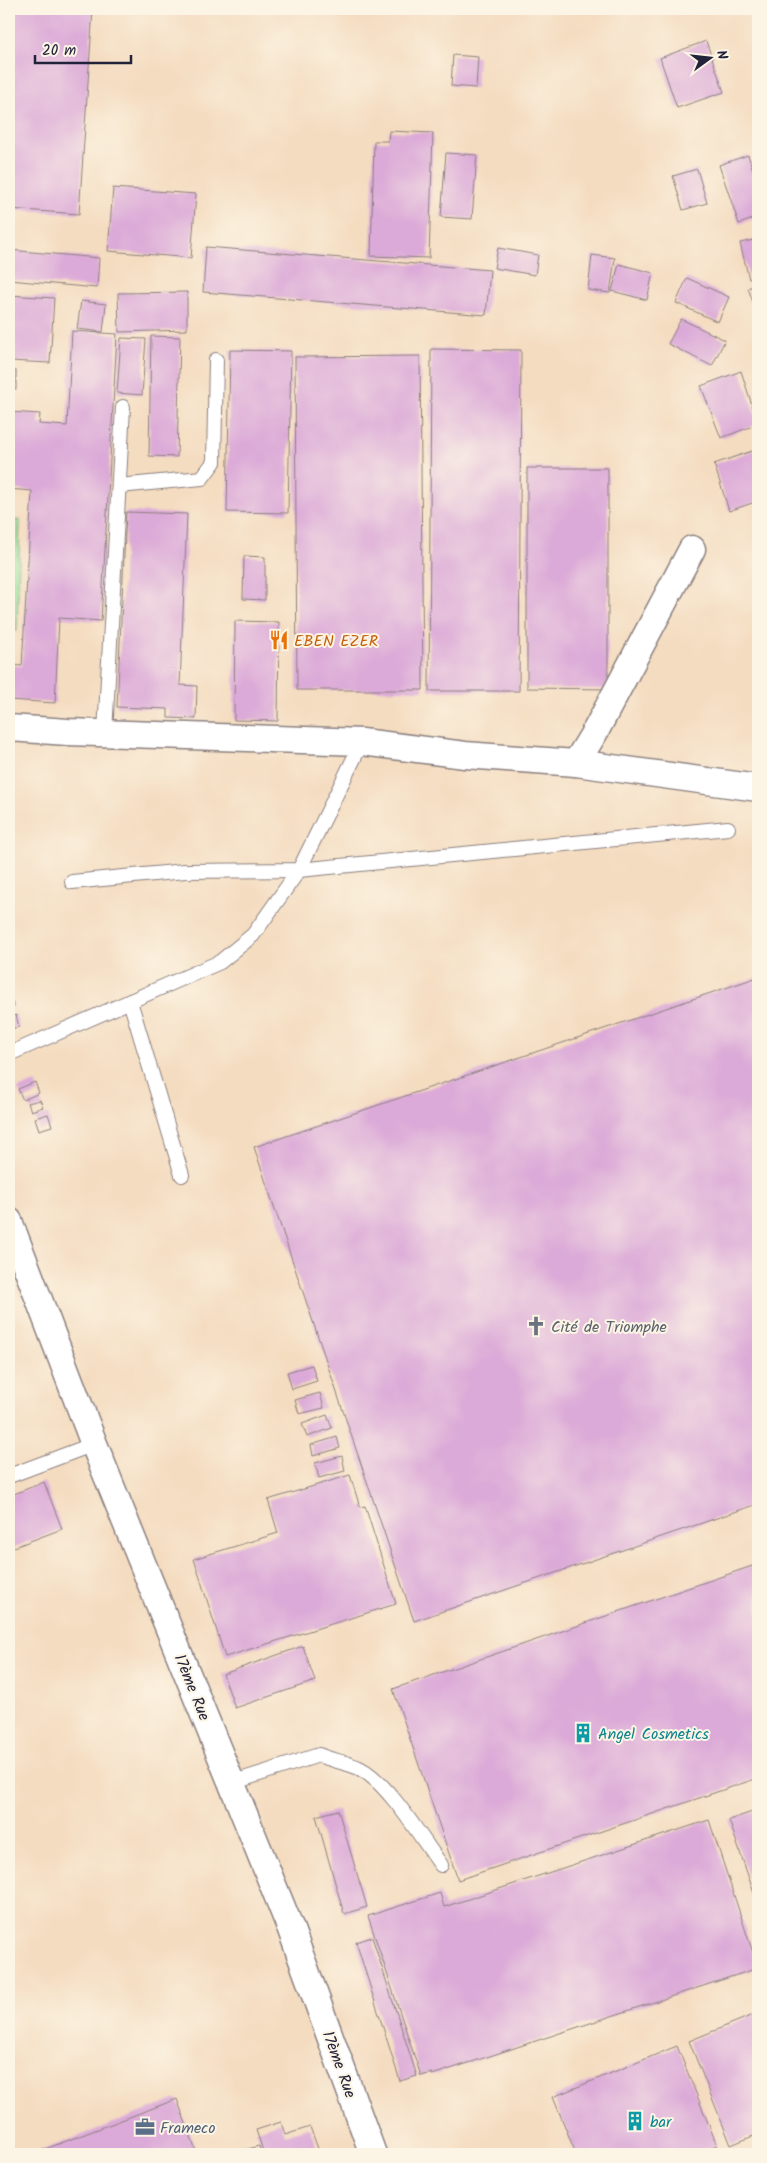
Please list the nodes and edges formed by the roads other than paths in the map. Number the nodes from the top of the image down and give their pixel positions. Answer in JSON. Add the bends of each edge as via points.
{"nodes":[{"id":1,"x":216,"y":360,"type":"dead end"},
{"id":2,"x":124,"y":407,"type":"dead end"},
{"id":3,"x":119,"y":486,"type":"junction"},
{"id":4,"x":692,"y":549,"type":"dead end"},
{"id":5,"x":9,"y":728,"type":"edge"},
{"id":6,"x":105,"y":733,"type":"junction"},
{"id":7,"x":362,"y":742,"type":"junction"},
{"id":8,"x":576,"y":763,"type":"junction"},
{"id":9,"x":758,"y":788,"type":"edge"},
{"id":10,"x":728,"y":828,"type":"dead end"},
{"id":11,"x":299,"y":870,"type":"junction"},
{"id":12,"x":72,"y":882,"type":"dead end"},
{"id":13,"x":130,"y":1001,"type":"junction"},
{"id":14,"x":9,"y":1054,"type":"edge"},
{"id":15,"x":182,"y":1175,"type":"dead end"},
{"id":16,"x":9,"y":1222,"type":"edge"},
{"id":17,"x":94,"y":1444,"type":"junction"},
{"id":18,"x":9,"y":1476,"type":"edge"},
{"id":19,"x":231,"y":1782,"type":"junction"},
{"id":20,"x":441,"y":1865,"type":"dead end"},
{"id":21,"x":373,"y":2154,"type":"edge"}],
"edges":[{"from":1,"to":3,"type":"lane","via":[[214,462],[202,478]]},
{"from":2,"to":3,"type":"lane"},
{"from":3,"to":6,"type":"lane"},
{"from":4,"to":8,"type":"street"},
{"from":5,"to":6,"type":"street"},
{"from":6,"to":7,"type":"street"},
{"from":7,"to":8,"type":"street","via":[[465,755]]},
{"from":7,"to":11,"type":"lane"},
{"from":8,"to":9,"type":"street"},
{"from":10,"to":11,"type":"lane"},
{"from":11,"to":12,"type":"lane","via":[[185,871]]},
{"from":11,"to":13,"type":"lane","via":[[253,935],[220,962]]},
{"from":13,"to":14,"type":"lane"},
{"from":13,"to":15,"type":"lane"},
{"from":16,"to":17,"type":"street","name":"17ème Rue"},
{"from":17,"to":18,"type":"lane"},
{"from":17,"to":19,"type":"street","name":"17ème Rue"},
{"from":19,"to":20,"type":"lane","via":[[319,1755],[359,1767],[379,1782]]},
{"from":19,"to":21,"type":"street","name":"17ème Rue","via":[[290,1927]]}]}
